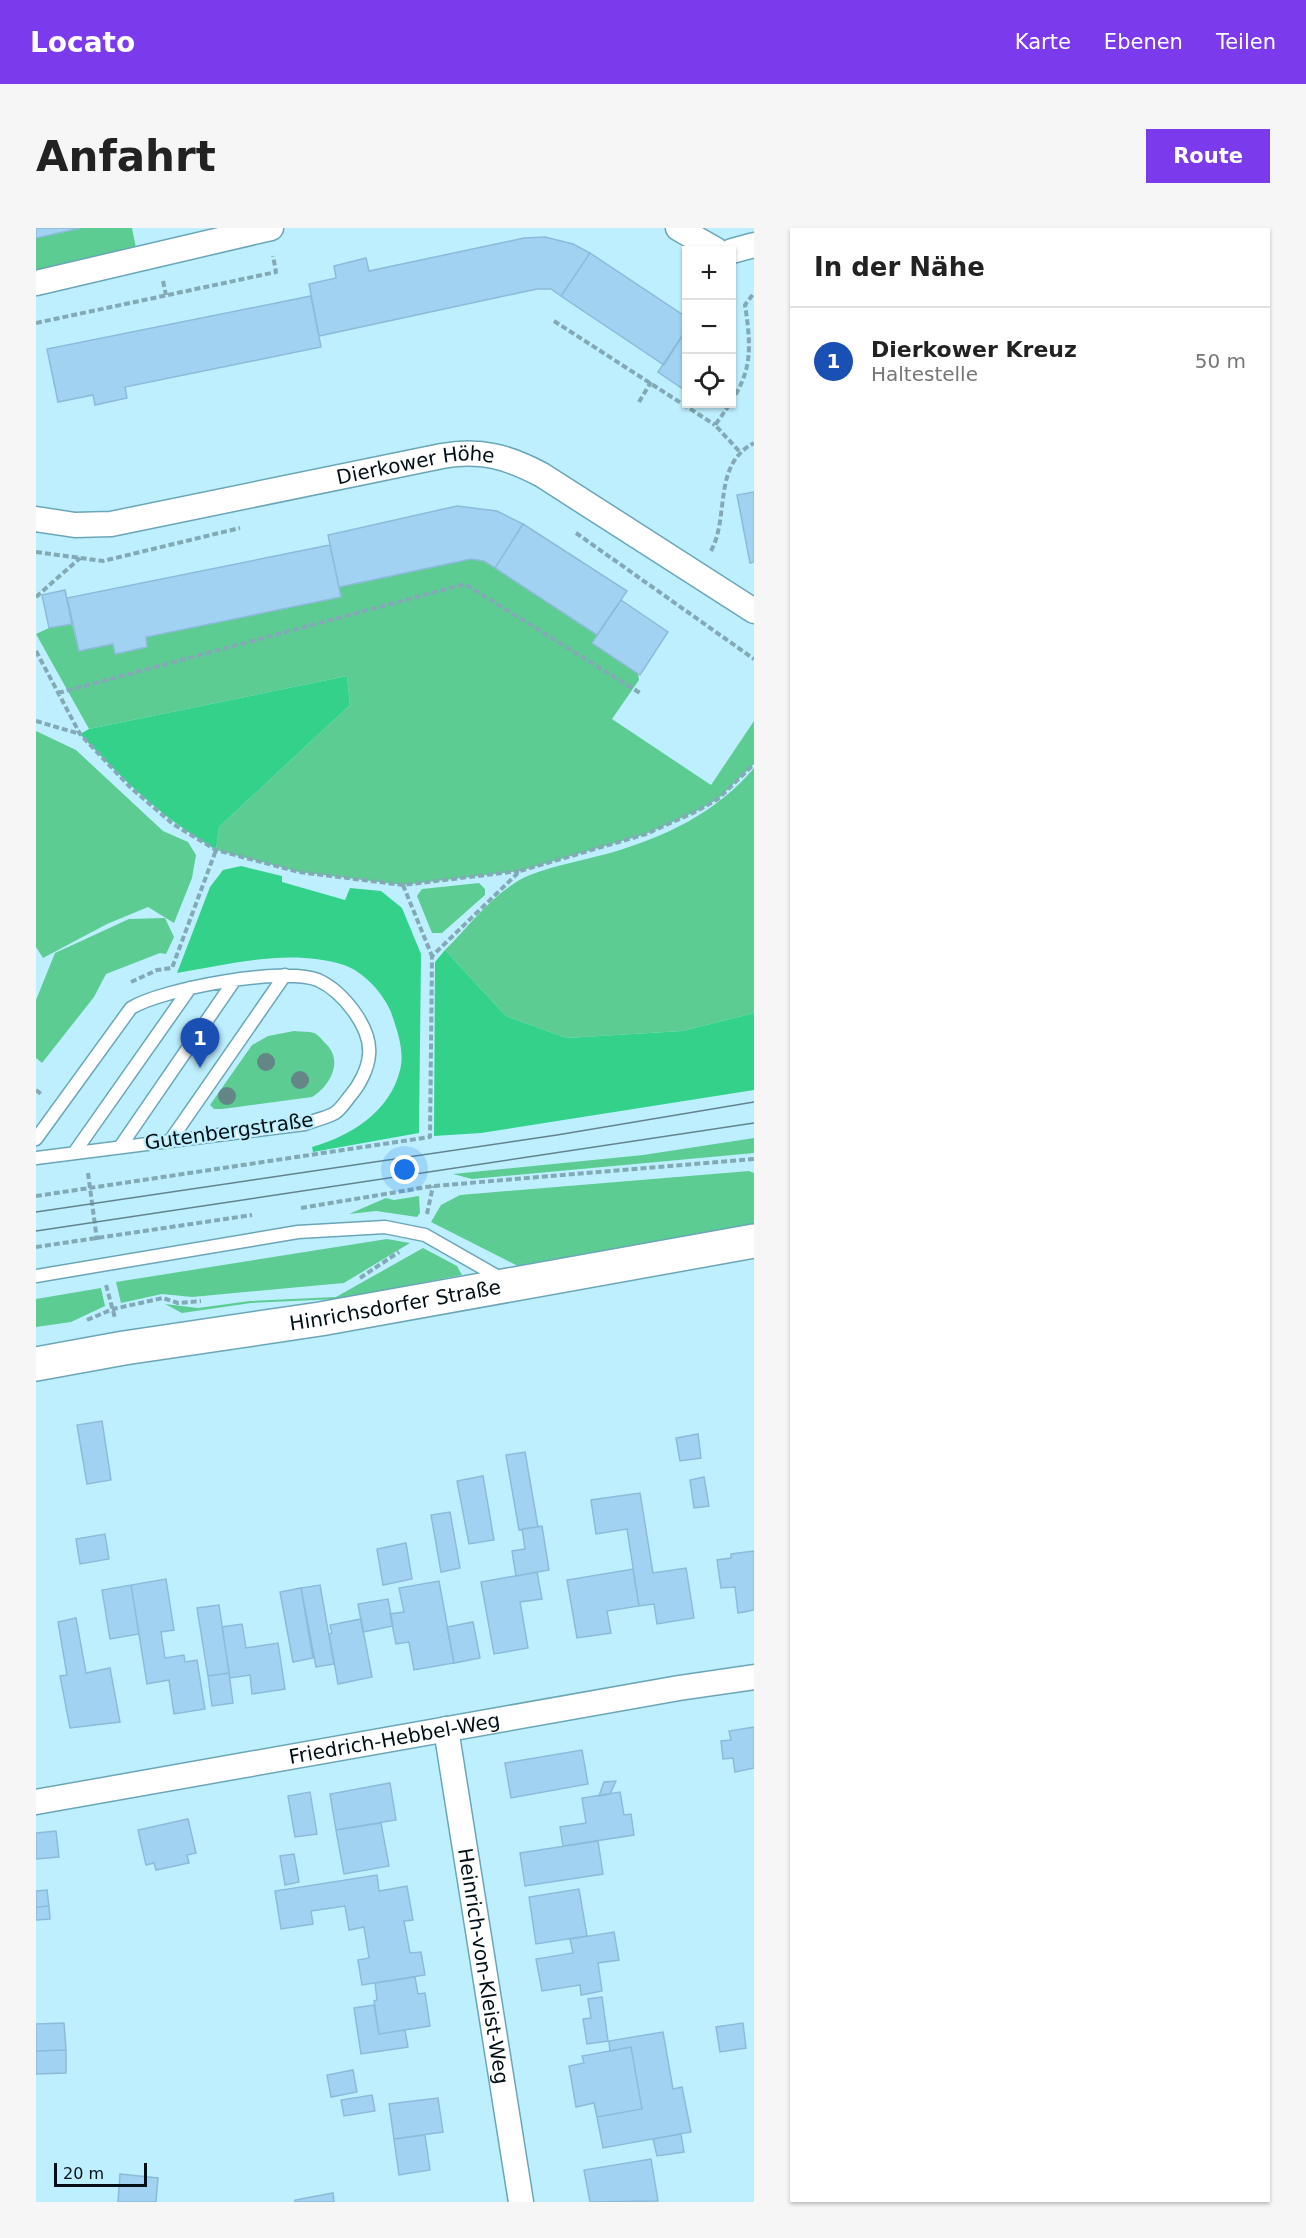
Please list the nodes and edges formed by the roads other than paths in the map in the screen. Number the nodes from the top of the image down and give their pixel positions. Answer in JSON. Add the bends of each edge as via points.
{"nodes":[{"id":1,"x":269,"y":228,"type":"edge"},
{"id":2,"x":678,"y":228,"type":"edge"},
{"id":3,"x":754,"y":245,"type":"edge"},
{"id":4,"x":709,"y":246,"type":"edge"},
{"id":5,"x":736,"y":249,"type":"edge"},
{"id":6,"x":36,"y":283,"type":"edge"},
{"id":7,"x":36,"y":519,"type":"edge"},
{"id":8,"x":754,"y":611,"type":"edge"},
{"id":9,"x":285,"y":975,"type":"junction"},
{"id":10,"x":234,"y":981,"type":"junction"},
{"id":11,"x":190,"y":988,"type":"junction"},
{"id":12,"x":36,"y":1139,"type":"edge"},
{"id":13,"x":170,"y":1141,"type":"junction"},
{"id":14,"x":120,"y":1147,"type":"junction"},
{"id":15,"x":74,"y":1153,"type":"junction"},
{"id":16,"x":36,"y":1158,"type":"edge"},
{"id":17,"x":754,"y":1241,"type":"edge"},
{"id":18,"x":36,"y":1276,"type":"edge"},
{"id":19,"x":511,"y":1284,"type":"junction"},
{"id":20,"x":36,"y":1364,"type":"edge"},
{"id":21,"x":754,"y":1677,"type":"edge"},
{"id":22,"x":446,"y":1729,"type":"junction"},
{"id":23,"x":36,"y":1802,"type":"edge"},
{"id":24,"x":521,"y":2202,"type":"edge"}],
"edges":[{"from":1,"to":6,"type":"street"},
{"from":2,"to":4,"type":"street"},
{"from":3,"to":5,"type":"street"},
{"from":7,"to":8,"type":"street","name":"Dierkower Höhe","via":[[75,525],[111,524],[477,452],[514,460],[542,475]]},
{"from":9,"to":10,"type":"lane","name":"Gutenbergstraße"},
{"from":9,"to":13,"type":"lane"},
{"from":9,"to":13,"type":"lane","name":"Gutenbergstraße","via":[[317,980],[343,997],[362,1023],[370,1054],[358,1087],[337,1112],[305,1124]]},
{"from":10,"to":11,"type":"lane","name":"Gutenbergstraße"},
{"from":10,"to":14,"type":"lane"},
{"from":11,"to":12,"type":"lane","name":"Gutenbergstraße","via":[[146,999],[131,1008]]},
{"from":11,"to":15,"type":"lane"},
{"from":13,"to":14,"type":"lane","name":"Gutenbergstraße"},
{"from":14,"to":15,"type":"lane","name":"Gutenbergstraße"},
{"from":15,"to":16,"type":"lane","name":"Gutenbergstraße"},
{"from":17,"to":19,"type":"street","name":"Hinrichsdorfer Straße"},
{"from":18,"to":19,"type":"lane","via":[[298,1233],[385,1227],[425,1235]]},
{"from":19,"to":20,"type":"street","name":"Hinrichsdorfer Straße"},
{"from":21,"to":22,"type":"street","name":"Friedrich-Hebbel-Weg"},
{"from":22,"to":23,"type":"street","name":"Friedrich-Hebbel-Weg"},
{"from":22,"to":24,"type":"street","name":"Heinrich-von-Kleist-Weg"}]}
